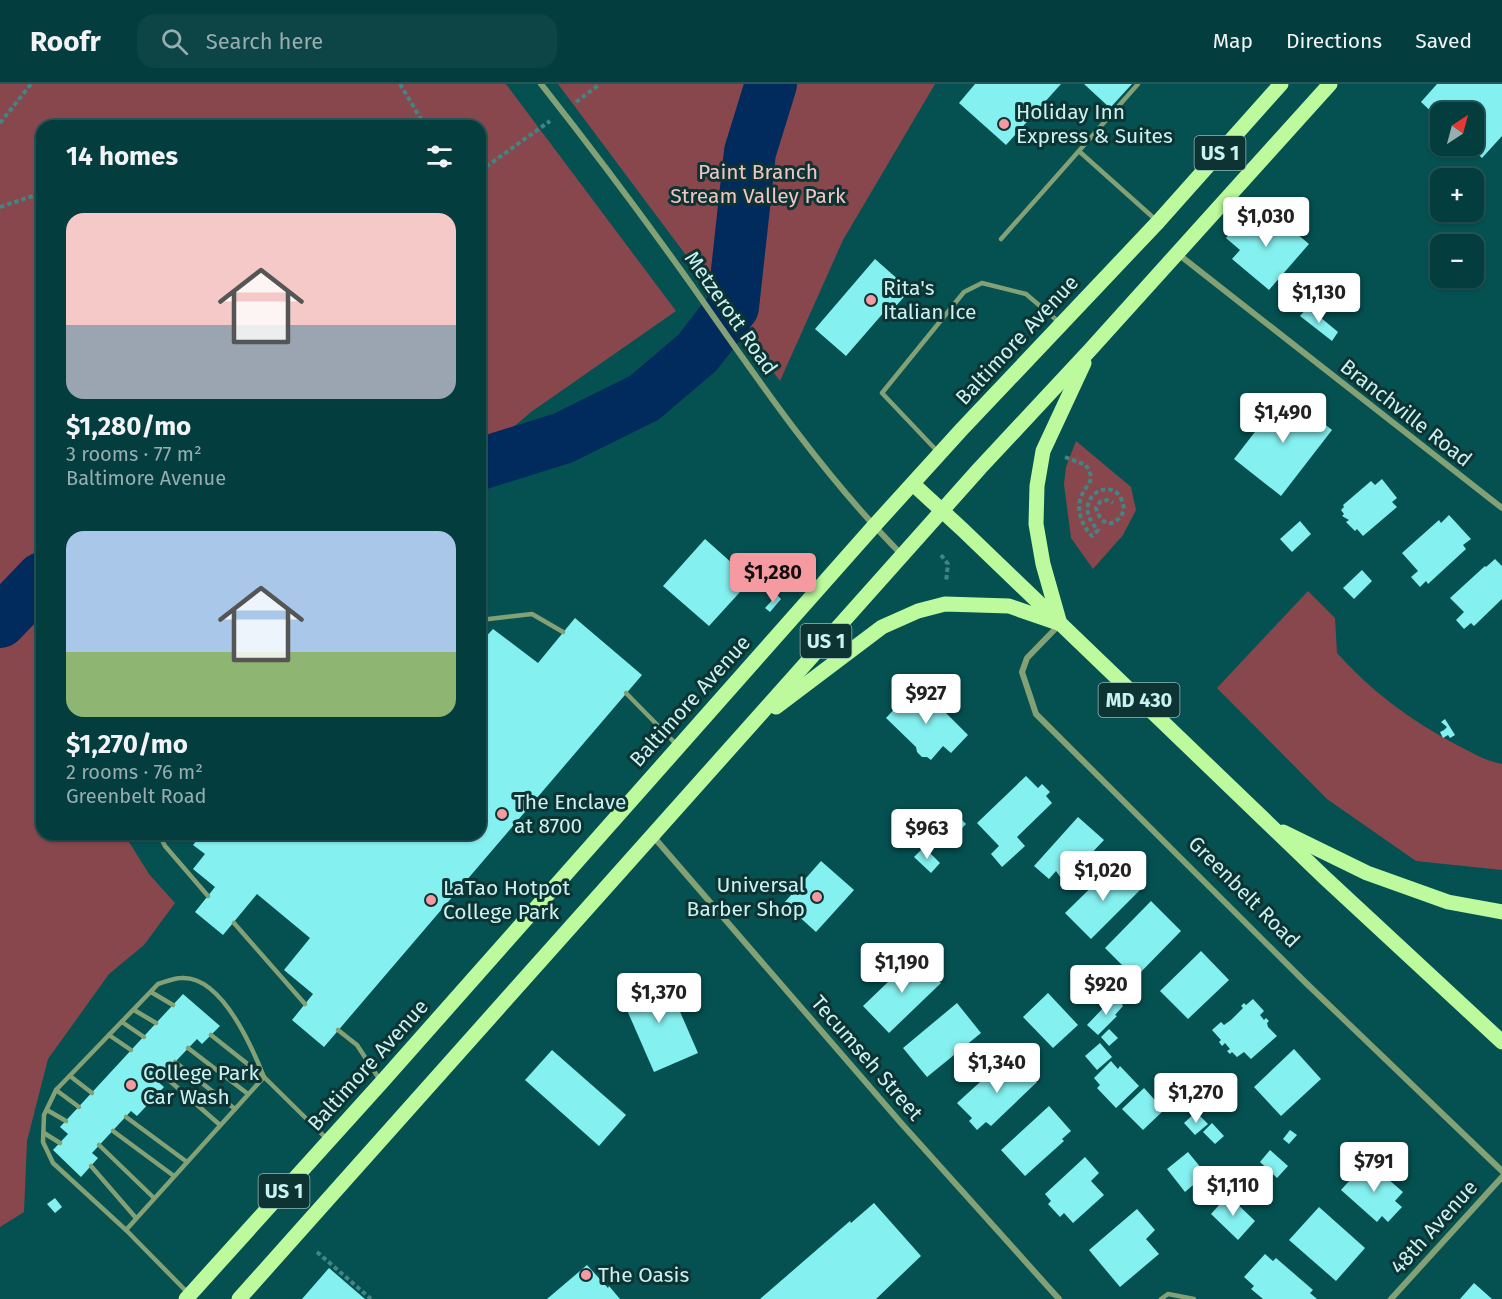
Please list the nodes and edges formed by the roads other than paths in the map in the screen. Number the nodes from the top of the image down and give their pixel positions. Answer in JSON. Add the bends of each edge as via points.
{"nodes":[{"id":1,"x":541,"y":84,"type":"edge"},
{"id":2,"x":1138,"y":84,"type":"edge"},
{"id":3,"x":1281,"y":84,"type":"edge"},
{"id":4,"x":1330,"y":84,"type":"edge"},
{"id":5,"x":1080,"y":152,"type":"junction"},
{"id":6,"x":1158,"y":222,"type":"junction"},
{"id":7,"x":1001,"y":239,"type":"dead end"},
{"id":8,"x":1177,"y":254,"type":"junction"},
{"id":9,"x":1062,"y":325,"type":"junction"},
{"id":10,"x":1090,"y":350,"type":"junction"},
{"id":11,"x":940,"y":454,"type":"junction"},
{"id":12,"x":913,"y":484,"type":"junction"},
{"id":13,"x":1502,"y":508,"type":"edge"},
{"id":14,"x":942,"y":511,"type":"junction"},
{"id":15,"x":874,"y":526,"type":"junction"},
{"id":16,"x":903,"y":555,"type":"junction"},
{"id":17,"x":486,"y":619,"type":"edge"},
{"id":18,"x":1060,"y":624,"type":"junction"},
{"id":19,"x":563,"y":632,"type":"dead end"},
{"id":20,"x":626,"y":693,"type":"dead end"},
{"id":21,"x":750,"y":727,"type":"junction"},
{"id":22,"x":678,"y":746,"type":"junction"},
{"id":23,"x":1272,"y":827,"type":"junction"},
{"id":24,"x":652,"y":835,"type":"junction"},
{"id":25,"x":162,"y":840,"type":"edge"},
{"id":26,"x":208,"y":896,"type":"dead end"},
{"id":27,"x":1502,"y":912,"type":"edge"},
{"id":28,"x":234,"y":923,"type":"dead end"},
{"id":29,"x":152,"y":992,"type":"junction"},
{"id":30,"x":305,"y":1004,"type":"dead end"},
{"id":31,"x":173,"y":1005,"type":"dead end"},
{"id":32,"x":134,"y":1010,"type":"junction"},
{"id":33,"x":122,"y":1022,"type":"junction"},
{"id":34,"x":156,"y":1023,"type":"dead end"},
{"id":35,"x":338,"y":1030,"type":"dead end"},
{"id":36,"x":109,"y":1035,"type":"junction"},
{"id":37,"x":211,"y":1035,"type":"dead end"},
{"id":38,"x":144,"y":1037,"type":"dead end"},
{"id":39,"x":1502,"y":1042,"type":"edge"},
{"id":40,"x":188,"y":1048,"type":"dead end"},
{"id":41,"x":131,"y":1050,"type":"dead end"},
{"id":42,"x":175,"y":1062,"type":"dead end"},
{"id":43,"x":163,"y":1074,"type":"dead end"},
{"id":44,"x":70,"y":1076,"type":"junction"},
{"id":45,"x":264,"y":1077,"type":"junction"},
{"id":46,"x":381,"y":1083,"type":"junction"},
{"id":47,"x":56,"y":1090,"type":"junction"},
{"id":48,"x":92,"y":1093,"type":"dead end"},
{"id":49,"x":249,"y":1094,"type":"junction"},
{"id":50,"x":79,"y":1107,"type":"dead end"},
{"id":51,"x":234,"y":1109,"type":"junction"},
{"id":52,"x":47,"y":1110,"type":"junction"},
{"id":53,"x":126,"y":1117,"type":"dead end"},
{"id":54,"x":66,"y":1121,"type":"dead end"},
{"id":55,"x":220,"y":1125,"type":"junction"},
{"id":56,"x":113,"y":1131,"type":"dead end"},
{"id":57,"x":44,"y":1134,"type":"junction"},
{"id":58,"x":329,"y":1141,"type":"junction"},
{"id":59,"x":60,"y":1143,"type":"dead end"},
{"id":60,"x":99,"y":1145,"type":"dead end"},
{"id":61,"x":187,"y":1162,"type":"junction"},
{"id":62,"x":91,"y":1166,"type":"dead end"},
{"id":63,"x":1502,"y":1171,"type":"edge"},
{"id":64,"x":174,"y":1176,"type":"junction"},
{"id":65,"x":1502,"y":1177,"type":"edge"},
{"id":66,"x":154,"y":1198,"type":"junction"},
{"id":67,"x":136,"y":1218,"type":"junction"},
{"id":68,"x":126,"y":1230,"type":"junction"},
{"id":69,"x":188,"y":1297,"type":"edge"},
{"id":70,"x":239,"y":1299,"type":"edge"},
{"id":71,"x":1059,"y":1299,"type":"edge"},
{"id":72,"x":1161,"y":1299,"type":"edge"},
{"id":73,"x":1194,"y":1299,"type":"edge"},
{"id":74,"x":1390,"y":1299,"type":"edge"}],
"edges":[{"from":1,"to":15,"type":"street","name":"Metzerott Road","via":[[622,188],[795,431]]},
{"from":2,"to":5,"type":"lane"},
{"from":3,"to":6,"type":"main road","name":"Baltimore Avenue","number":"US 1"},
{"from":4,"to":8,"type":"main road","number":"US 1"},
{"from":5,"to":6,"type":"lane"},
{"from":5,"to":7,"type":"lane"},
{"from":6,"to":9,"type":"main road","name":"Baltimore Avenue","number":"US 1"},
{"from":8,"to":10,"type":"main road","number":"US 1"},
{"from":8,"to":13,"type":"street","name":"Branchville Road"},
{"from":9,"to":11,"type":"main road","name":"Baltimore Avenue","number":"US 1"},
{"from":9,"to":11,"type":"lane","via":[[1026,294],[982,283],[964,292],[882,393]]},
{"from":10,"to":14,"type":"main road","number":"US 1"},
{"from":10,"to":18,"type":"main road","via":[[1043,451],[1037,486],[1036,524]]},
{"from":11,"to":12,"type":"main road","name":"Baltimore Avenue","number":"US 1"},
{"from":12,"to":14,"type":"main road","number":"MD 430"},
{"from":12,"to":15,"type":"main road","name":"Baltimore Avenue","number":"US 1"},
{"from":14,"to":16,"type":"main road","number":"US 1"},
{"from":14,"to":18,"type":"main road","number":"MD 430"},
{"from":15,"to":16,"type":"street","name":"Metzerott Road"},
{"from":15,"to":22,"type":"main road","name":"Baltimore Avenue","number":"US 1"},
{"from":16,"to":21,"type":"main road","number":"US 1"},
{"from":17,"to":19,"type":"lane","via":[[532,614]]},
{"from":18,"to":21,"type":"main road","via":[[1009,606],[945,604],[918,611],[882,627]]},
{"from":18,"to":23,"type":"main road","number":"MD 430"},
{"from":18,"to":63,"type":"street","name":"Greenbelt Road","via":[[1027,658],[1022,672],[1036,714],[1306,983]]},
{"from":20,"to":22,"type":"lane"},
{"from":21,"to":24,"type":"main road","number":"US 1"},
{"from":22,"to":46,"type":"main road","name":"Baltimore Avenue","number":"US 1"},
{"from":23,"to":27,"type":"main road","via":[[1377,877],[1448,902]]},
{"from":23,"to":39,"type":"main road","number":"MD 430"},
{"from":24,"to":70,"type":"main road","number":"US 1"},
{"from":24,"to":71,"type":"street","name":"Tecumseh Street"},
{"from":25,"to":26,"type":"lane"},
{"from":28,"to":30,"type":"lane"},
{"from":29,"to":31,"type":"lane"},
{"from":29,"to":32,"type":"lane"},
{"from":29,"to":45,"type":"lane","via":[[158,984],[182,978],[200,983],[233,1014]]},
{"from":32,"to":33,"type":"lane"},
{"from":32,"to":34,"type":"lane"},
{"from":33,"to":36,"type":"lane"},
{"from":33,"to":38,"type":"lane"},
{"from":35,"to":46,"type":"lane","via":[[357,1045]]},
{"from":36,"to":41,"type":"lane"},
{"from":36,"to":44,"type":"lane"},
{"from":37,"to":45,"type":"lane"},
{"from":40,"to":49,"type":"lane"},
{"from":42,"to":51,"type":"lane"},
{"from":43,"to":55,"type":"lane"},
{"from":44,"to":47,"type":"lane"},
{"from":44,"to":48,"type":"lane"},
{"from":45,"to":49,"type":"lane"},
{"from":45,"to":58,"type":"lane"},
{"from":46,"to":58,"type":"main road","name":"Baltimore Avenue","number":"US 1"},
{"from":47,"to":50,"type":"lane"},
{"from":47,"to":52,"type":"lane"},
{"from":49,"to":51,"type":"lane"},
{"from":51,"to":55,"type":"lane"},
{"from":52,"to":54,"type":"lane"},
{"from":52,"to":57,"type":"lane"},
{"from":53,"to":61,"type":"lane"},
{"from":55,"to":61,"type":"lane"},
{"from":56,"to":64,"type":"lane"},
{"from":57,"to":59,"type":"lane"},
{"from":57,"to":68,"type":"lane","via":[[43,1142],[53,1163]]},
{"from":58,"to":69,"type":"main road","name":"Baltimore Avenue","number":"US 1"},
{"from":60,"to":66,"type":"lane"},
{"from":61,"to":64,"type":"lane"},
{"from":62,"to":67,"type":"lane"},
{"from":64,"to":66,"type":"lane"},
{"from":65,"to":74,"type":"street","name":"48th Avenue"},
{"from":66,"to":67,"type":"lane"},
{"from":67,"to":68,"type":"lane"},
{"from":68,"to":69,"type":"lane"},
{"from":72,"to":73,"type":"lane","via":[[1168,1294]]}]}
